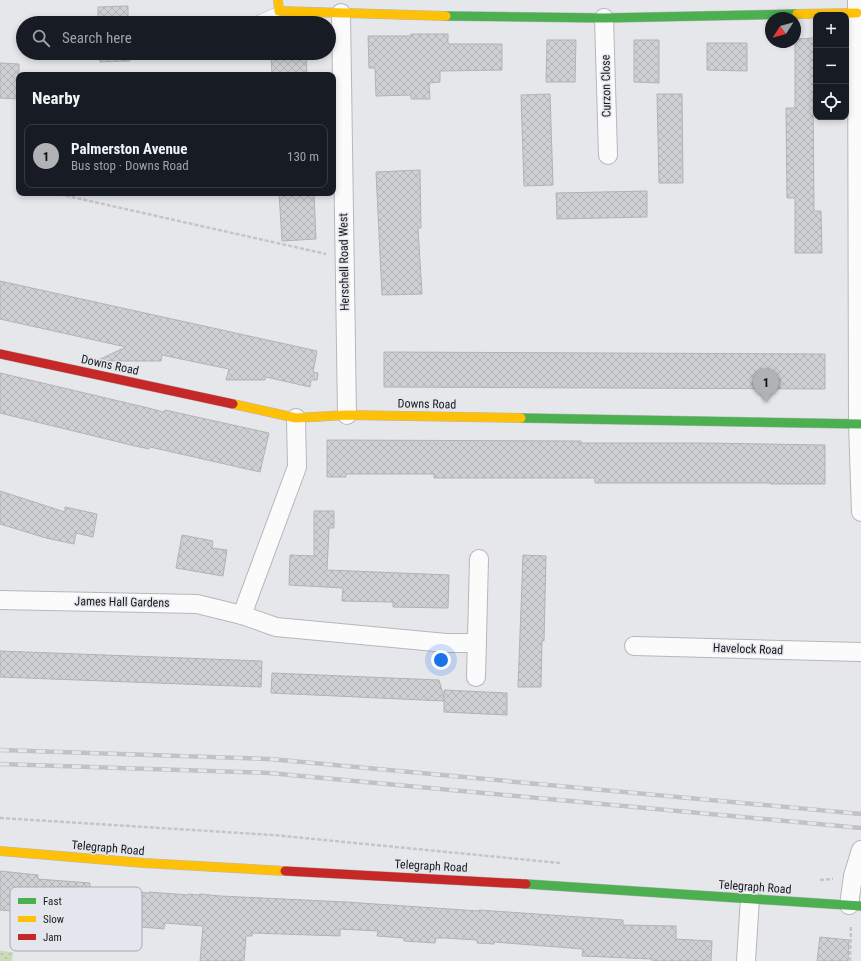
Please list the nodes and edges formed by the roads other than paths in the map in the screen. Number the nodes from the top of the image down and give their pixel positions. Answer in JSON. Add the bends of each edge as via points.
{"nodes":[{"id":1,"x":278,"y":0,"type":"edge"},
{"id":2,"x":857,"y":7,"type":"edge"},
{"id":3,"x":406,"y":8,"type":"edge"},
{"id":4,"x":279,"y":11,"type":"junction"},
{"id":5,"x":340,"y":14,"type":"junction"},
{"id":6,"x":268,"y":16,"type":"edge"},
{"id":7,"x":604,"y":18,"type":"junction"},
{"id":8,"x":608,"y":155,"type":"dead end"},
{"id":9,"x":859,"y":162,"type":"edge"},
{"id":10,"x":0,"y":354,"type":"edge"},
{"id":11,"x":347,"y":415,"type":"junction"},
{"id":12,"x":296,"y":418,"type":"junction"},
{"id":13,"x":860,"y":424,"type":"edge"},
{"id":14,"x":861,"y":512,"type":"edge"},
{"id":15,"x":479,"y":559,"type":"dead end"},
{"id":16,"x":0,"y":600,"type":"edge"},
{"id":17,"x":242,"y":615,"type":"junction"},
{"id":18,"x":477,"y":643,"type":"junction"},
{"id":19,"x":634,"y":646,"type":"dead end"},
{"id":20,"x":861,"y":652,"type":"edge"},
{"id":21,"x":476,"y":677,"type":"dead end"},
{"id":22,"x":861,"y":850,"type":"edge"},
{"id":23,"x":0,"y":851,"type":"edge"},
{"id":24,"x":750,"y":898,"type":"junction"},
{"id":25,"x":854,"y":906,"type":"edge"},
{"id":26,"x":746,"y":961,"type":"edge"}],
"edges":[{"from":1,"to":4,"type":"street"},
{"from":2,"to":7,"type":"street"},
{"from":2,"to":9,"type":"street"},
{"from":3,"to":5,"type":"street"},
{"from":3,"to":7,"type":"street"},
{"from":4,"to":5,"type":"street"},
{"from":4,"to":6,"type":"lane"},
{"from":5,"to":11,"type":"street","name":"Herschell Road West"},
{"from":7,"to":8,"type":"street","name":"Curzon Close"},
{"from":9,"to":13,"type":"street"},
{"from":10,"to":12,"type":"street","name":"Downs Road"},
{"from":11,"to":12,"type":"street","name":"Downs Road"},
{"from":11,"to":13,"type":"street","name":"Downs Road"},
{"from":12,"to":17,"type":"street","via":[[297,467]]},
{"from":13,"to":14,"type":"street"},
{"from":15,"to":18,"type":"street"},
{"from":16,"to":17,"type":"street","name":"James Hall Gardens","via":[[196,604]]},
{"from":17,"to":18,"type":"street","name":"James Hall Gardens","via":[[276,627],[446,643]]},
{"from":18,"to":21,"type":"street"},
{"from":19,"to":20,"type":"street","name":"Havelock Road"},
{"from":22,"to":25,"type":"street","via":[[853,876]]},
{"from":23,"to":24,"type":"street","name":"Telegraph Road","via":[[144,863]]},
{"from":24,"to":25,"type":"street","name":"Telegraph Road"},
{"from":24,"to":26,"type":"street"}]}
